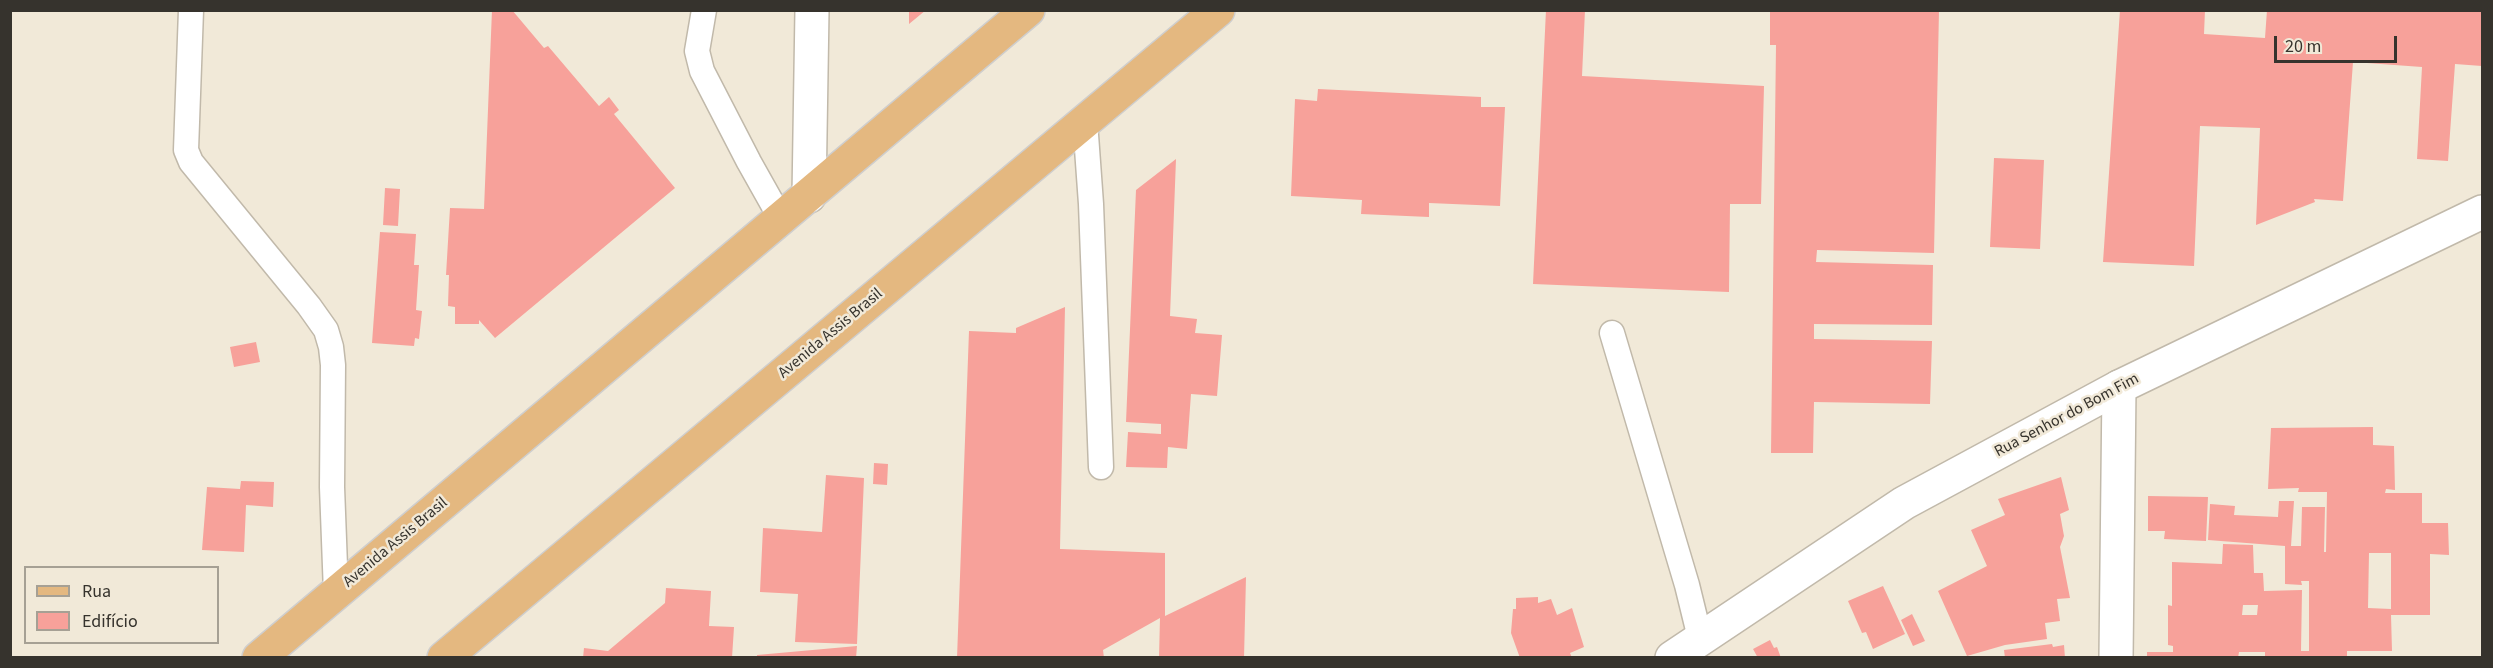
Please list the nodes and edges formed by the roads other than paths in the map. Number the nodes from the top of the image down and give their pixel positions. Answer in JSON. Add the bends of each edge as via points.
{"nodes":[{"id":1,"x":191,"y":10,"type":"edge"},
{"id":2,"x":704,"y":10,"type":"edge"},
{"id":3,"x":812,"y":10,"type":"edge"},
{"id":4,"x":1028,"y":10,"type":"edge"},
{"id":5,"x":1218,"y":10,"type":"edge"},
{"id":6,"x":1085,"y":121,"type":"junction"},
{"id":7,"x":810,"y":196,"type":"junction"},
{"id":8,"x":2482,"y":212,"type":"edge"},
{"id":9,"x":781,"y":219,"type":"junction"},
{"id":10,"x":1612,"y":333,"type":"dead end"},
{"id":11,"x":2119,"y":387,"type":"junction"},
{"id":12,"x":1101,"y":467,"type":"dead end"},
{"id":13,"x":336,"y":593,"type":"junction"},
{"id":14,"x":1700,"y":639,"type":"junction"},
{"id":15,"x":259,"y":657,"type":"edge"},
{"id":16,"x":444,"y":657,"type":"edge"},
{"id":17,"x":1672,"y":657,"type":"edge"},
{"id":18,"x":2116,"y":657,"type":"edge"}],
"edges":[{"from":1,"to":13,"type":"lane","via":[[186,150],[191,162],[309,306],[326,330],[331,347]]},
{"from":2,"to":9,"type":"lane","via":[[698,51],[702,71]]},
{"from":3,"to":7,"type":"street"},
{"from":4,"to":7,"type":"main road","name":"Avenida Assis Brasil"},
{"from":5,"to":6,"type":"main road","name":"Avenida Assis Brasil"},
{"from":6,"to":12,"type":"lane"},
{"from":6,"to":16,"type":"main road","name":"Avenida Assis Brasil"},
{"from":7,"to":9,"type":"main road","name":"Avenida Assis Brasil"},
{"from":8,"to":11,"type":"street","name":"Rua Senhor do Bom Fim"},
{"from":9,"to":13,"type":"main road","name":"Avenida Assis Brasil"},
{"from":10,"to":14,"type":"lane"},
{"from":11,"to":14,"type":"street","name":"Rua Senhor do Bom Fim","via":[[1904,503]]},
{"from":11,"to":18,"type":"street"},
{"from":13,"to":15,"type":"main road","name":"Avenida Assis Brasil"},
{"from":14,"to":17,"type":"street","name":"Rua Senhor do Bom Fim"}]}
